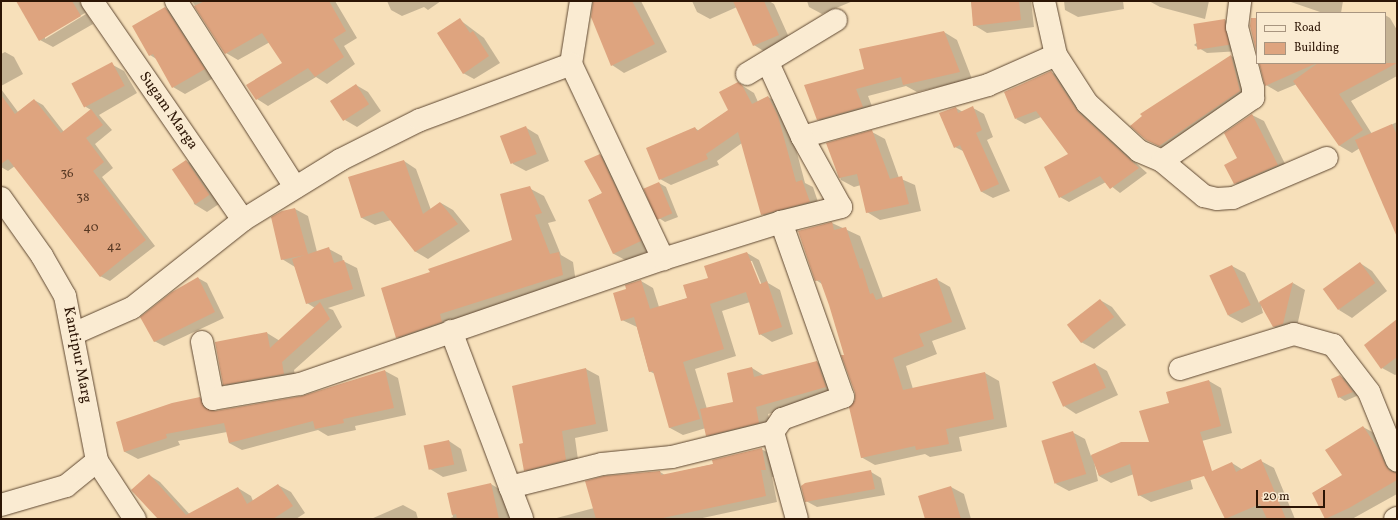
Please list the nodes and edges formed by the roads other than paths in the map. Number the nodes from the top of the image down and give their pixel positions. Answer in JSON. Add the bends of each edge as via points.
{"nodes":[{"id":1,"x":92,"y":1,"type":"edge"},
{"id":2,"x":176,"y":1,"type":"edge"},
{"id":3,"x":582,"y":1,"type":"edge"},
{"id":4,"x":1044,"y":1,"type":"edge"},
{"id":5,"x":1240,"y":1,"type":"edge"},
{"id":6,"x":836,"y":20,"type":"dead end"},
{"id":7,"x":1056,"y":55,"type":"junction"},
{"id":8,"x":768,"y":63,"type":"junction"},
{"id":9,"x":571,"y":64,"type":"junction"},
{"id":10,"x":747,"y":74,"type":"dead end"},
{"id":11,"x":802,"y":137,"type":"junction"},
{"id":12,"x":1327,"y":158,"type":"dead end"},
{"id":13,"x":1162,"y":161,"type":"junction"},
{"id":14,"x":295,"y":187,"type":"junction"},
{"id":15,"x":1,"y":198,"type":"edge"},
{"id":16,"x":244,"y":220,"type":"junction"},
{"id":17,"x":781,"y":222,"type":"junction"},
{"id":18,"x":663,"y":259,"type":"junction"},
{"id":19,"x":451,"y":331,"type":"junction"},
{"id":20,"x":74,"y":334,"type":"junction"},
{"id":21,"x":202,"y":342,"type":"dead end"},
{"id":22,"x":1180,"y":369,"type":"dead end"},
{"id":23,"x":773,"y":432,"type":"junction"},
{"id":24,"x":97,"y":461,"type":"junction"},
{"id":25,"x":1397,"y":461,"type":"edge"},
{"id":26,"x":510,"y":487,"type":"junction"},
{"id":27,"x":1,"y":505,"type":"edge"},
{"id":28,"x":135,"y":519,"type":"edge"},
{"id":29,"x":522,"y":519,"type":"edge"},
{"id":30,"x":797,"y":519,"type":"edge"}],
"edges":[{"from":1,"to":16,"type":"street","name":"Sugam Marga"},
{"from":2,"to":14,"type":"street"},
{"from":3,"to":9,"type":"street"},
{"from":4,"to":7,"type":"street"},
{"from":5,"to":13,"type":"street","via":[[1237,27],[1254,88],[1253,98]]},
{"from":6,"to":8,"type":"street"},
{"from":7,"to":11,"type":"street","via":[[988,85]]},
{"from":7,"to":13,"type":"street","via":[[1087,103],[1139,152]]},
{"from":8,"to":10,"type":"street"},
{"from":8,"to":11,"type":"street"},
{"from":9,"to":14,"type":"street","via":[[420,120],[340,160]]},
{"from":9,"to":18,"type":"street"},
{"from":11,"to":17,"type":"street","via":[[841,208]]},
{"from":12,"to":13,"type":"street","via":[[1233,198],[1217,199],[1204,196]]},
{"from":14,"to":16,"type":"street"},
{"from":15,"to":20,"type":"street","name":"Kantipur Marg","via":[[42,256],[65,296]]},
{"from":16,"to":20,"type":"street","via":[[132,308]]},
{"from":17,"to":18,"type":"street"},
{"from":17,"to":23,"type":"street","via":[[842,397],[782,419]]},
{"from":18,"to":19,"type":"street"},
{"from":19,"to":21,"type":"street","via":[[300,384],[213,399]]},
{"from":19,"to":26,"type":"street"},
{"from":20,"to":24,"type":"street","name":"Kantipur Marg"},
{"from":22,"to":25,"type":"street","via":[[1294,334],[1333,345],[1369,392]]},
{"from":23,"to":26,"type":"street","via":[[672,457],[602,464]]},
{"from":23,"to":30,"type":"street"},
{"from":24,"to":27,"type":"street","via":[[66,486]]},
{"from":24,"to":28,"type":"street","name":"Kantipur Marg"},
{"from":26,"to":29,"type":"street"}]}
